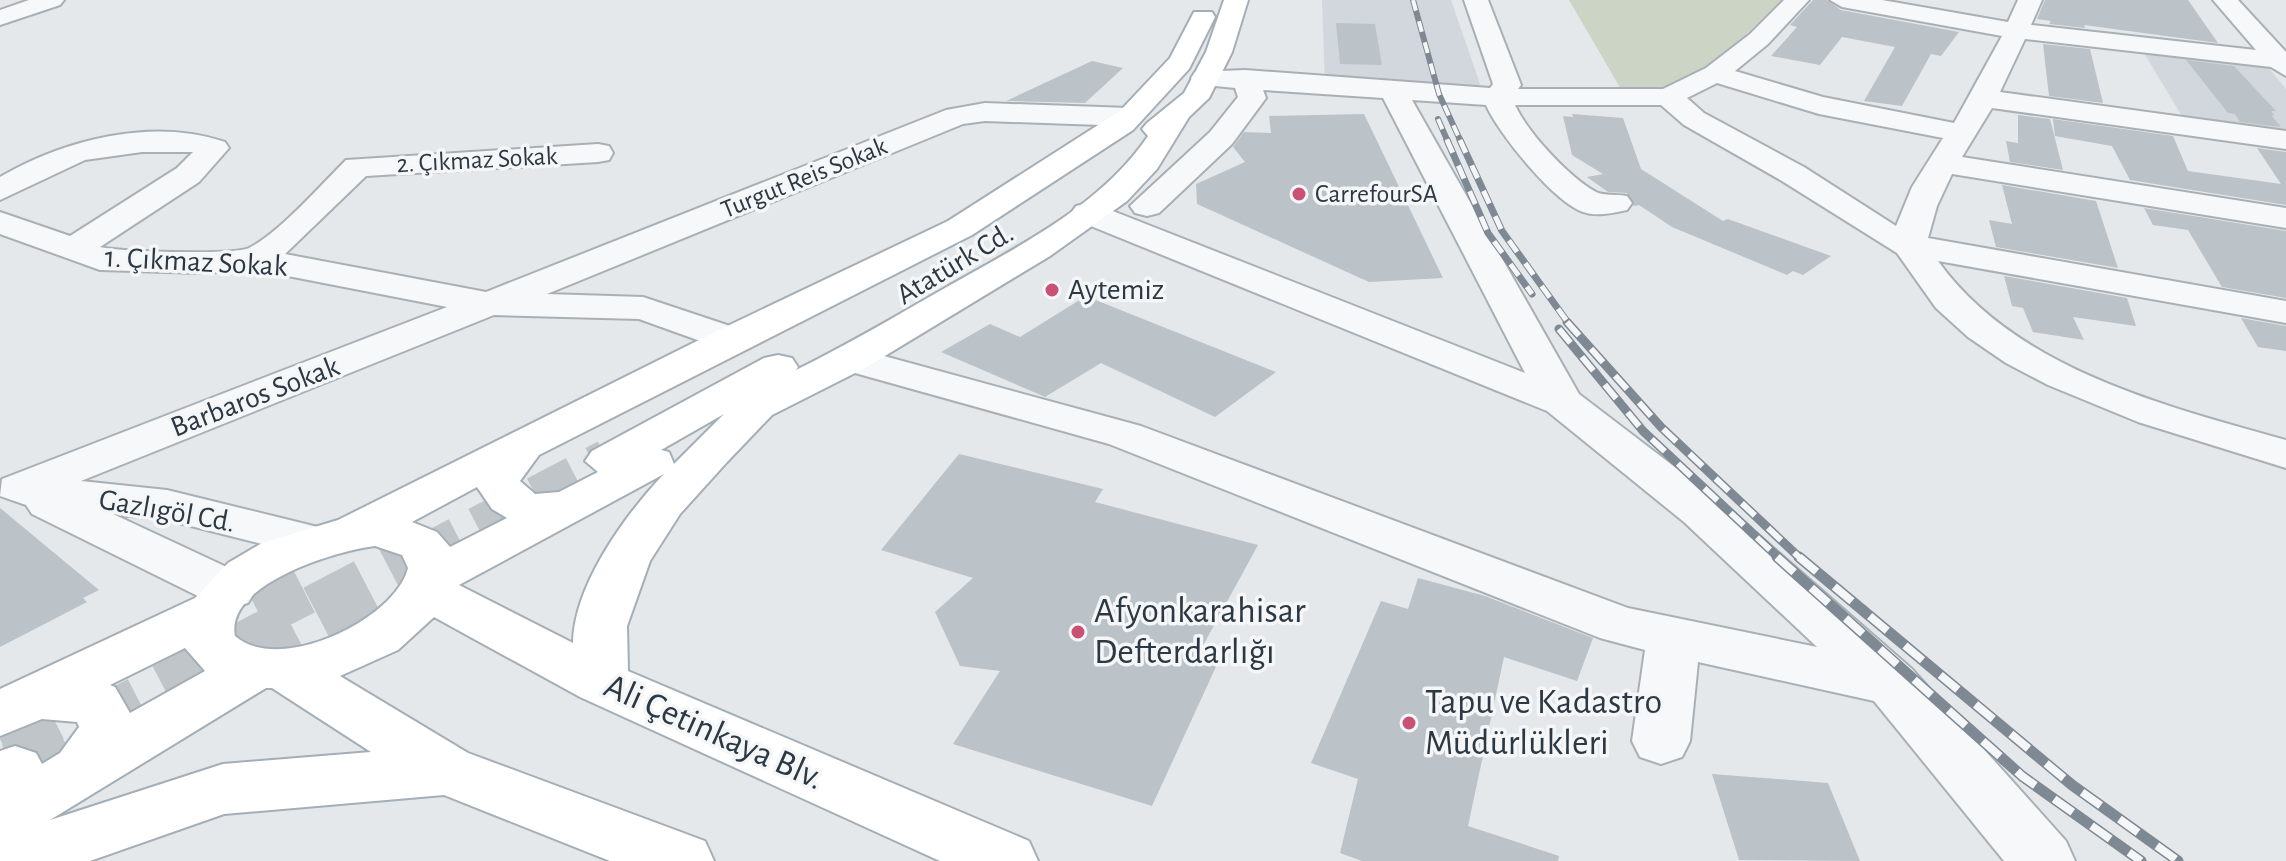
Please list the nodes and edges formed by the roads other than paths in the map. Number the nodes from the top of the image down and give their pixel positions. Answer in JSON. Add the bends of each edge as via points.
{"nodes":[{"id":1,"x":52,"y":0,"type":"edge"},
{"id":2,"x":1209,"y":0,"type":"edge"},
{"id":3,"x":1236,"y":0,"type":"edge"},
{"id":4,"x":1476,"y":0,"type":"edge"},
{"id":5,"x":1797,"y":0,"type":"edge"},
{"id":6,"x":1842,"y":0,"type":"edge"},
{"id":7,"x":2225,"y":0,"type":"edge"},
{"id":8,"x":2023,"y":15,"type":"edge"},
{"id":9,"x":0,"y":18,"type":"edge"},
{"id":10,"x":2284,"y":63,"type":"edge"},
{"id":11,"x":1715,"y":74,"type":"junction"},
{"id":12,"x":1205,"y":78,"type":"junction"},
{"id":13,"x":1249,"y":88,"type":"junction"},
{"id":14,"x":1393,"y":91,"type":"junction"},
{"id":15,"x":1497,"y":97,"type":"junction"},
{"id":16,"x":1668,"y":97,"type":"junction"},
{"id":17,"x":1983,"y":98,"type":"junction"},
{"id":18,"x":1355,"y":103,"type":"dead end"},
{"id":19,"x":1178,"y":112,"type":"junction"},
{"id":20,"x":1129,"y":117,"type":"junction"},
{"id":21,"x":2286,"y":140,"type":"edge"},
{"id":22,"x":1952,"y":148,"type":"junction"},
{"id":23,"x":598,"y":153,"type":"dead end"},
{"id":24,"x":0,"y":190,"type":"edge"},
{"id":25,"x":1615,"y":203,"type":"dead end"},
{"id":26,"x":1147,"y":206,"type":"dead end"},
{"id":27,"x":1088,"y":213,"type":"junction"},
{"id":28,"x":2286,"y":218,"type":"edge"},
{"id":29,"x":0,"y":222,"type":"edge"},
{"id":30,"x":1909,"y":246,"type":"junction"},
{"id":31,"x":72,"y":250,"type":"junction"},
{"id":32,"x":257,"y":259,"type":"junction"},
{"id":33,"x":491,"y":304,"type":"junction"},
{"id":34,"x":2286,"y":312,"type":"edge"},
{"id":35,"x":731,"y":339,"type":"junction"},
{"id":36,"x":851,"y":359,"type":"junction"},
{"id":37,"x":1562,"y":402,"type":"junction"},
{"id":38,"x":757,"y":406,"type":"junction"},
{"id":39,"x":521,"y":449,"type":"junction"},
{"id":40,"x":573,"y":451,"type":"tunnel mouth"},
{"id":41,"x":2286,"y":454,"type":"edge"},
{"id":42,"x":608,"y":461,"type":"tunnel mouth"},
{"id":43,"x":10,"y":484,"type":"edge"},
{"id":44,"x":582,"y":500,"type":"junction"},
{"id":45,"x":333,"y":536,"type":"junction"},
{"id":46,"x":430,"y":584,"type":"junction"},
{"id":47,"x":222,"y":601,"type":"junction"},
{"id":48,"x":1674,"y":637,"type":"junction"},
{"id":49,"x":269,"y":669,"type":"junction"},
{"id":50,"x":600,"y":682,"type":"junction"},
{"id":51,"x":1892,"y":684,"type":"junction"},
{"id":52,"x":19,"y":705,"type":"edge"},
{"id":53,"x":1661,"y":741,"type":"dead end"},
{"id":54,"x":447,"y":770,"type":"junction"},
{"id":55,"x":77,"y":776,"type":"junction"},
{"id":56,"x":5,"y":789,"type":"edge"},
{"id":57,"x":11,"y":861,"type":"edge"},
{"id":58,"x":682,"y":861,"type":"edge"},
{"id":59,"x":1006,"y":861,"type":"edge"},
{"id":60,"x":2043,"y":861,"type":"edge"}],
"edges":[{"from":1,"to":9,"type":"street"},
{"from":2,"to":20,"type":"main road","name":"Atatürk Cd.","via":[[1197,35],[1161,90]]},
{"from":3,"to":12,"type":"main road","name":"Atatürk Cd."},
{"from":4,"to":15,"type":"street","via":[[1507,85]]},
{"from":5,"to":11,"type":"street"},
{"from":6,"to":8,"type":"street"},
{"from":7,"to":10,"type":"street"},
{"from":8,"to":10,"type":"street"},
{"from":8,"to":17,"type":"street"},
{"from":11,"to":16,"type":"street"},
{"from":11,"to":22,"type":"street"},
{"from":12,"to":13,"type":"street"},
{"from":12,"to":19,"type":"main road","name":"Atatürk Cd.","via":[[1195,98]]},
{"from":13,"to":14,"type":"street"},
{"from":13,"to":18,"type":"street"},
{"from":13,"to":26,"type":"street","via":[[1221,138]]},
{"from":14,"to":15,"type":"street"},
{"from":14,"to":37,"type":"street"},
{"from":15,"to":16,"type":"street"},
{"from":15,"to":25,"type":"street","via":[[1503,113],[1569,186],[1591,204]]},
{"from":16,"to":30,"type":"street","via":[[1694,119]]},
{"from":17,"to":21,"type":"street"},
{"from":17,"to":22,"type":"street"},
{"from":19,"to":27,"type":"main road","via":[[1146,162]]},
{"from":19,"to":42,"type":"main road","name":"Atatürk Cd.","via":[[1079,191],[827,341]]},
{"from":20,"to":33,"type":"street","name":"Turgut Reis Sokak","via":[[985,112],[956,116]]},
{"from":20,"to":35,"type":"main road","via":[[960,228]]},
{"from":20,"to":40,"type":"main road","name":"Atatürk Cd.","via":[[1091,155],[1016,206]]},
{"from":22,"to":28,"type":"street"},
{"from":22,"to":30,"type":"street","via":[[1928,183],[1912,221]]},
{"from":23,"to":32,"type":"street","name":"2. Çıkmaz Sokak","via":[[357,167]]},
{"from":24,"to":31,"type":"street","via":[[78,152],[193,143],[214,148],[188,175]]},
{"from":27,"to":36,"type":"main road","via":[[1038,249]]},
{"from":27,"to":37,"type":"street"},
{"from":29,"to":31,"type":"street","name":"1. Çıkmaz Sokak"},
{"from":30,"to":34,"type":"street"},
{"from":30,"to":41,"type":"street","via":[[1949,299],[2003,345],[2176,422]]},
{"from":31,"to":32,"type":"street","name":"1. Çıkmaz Sokak","via":[[100,259]]},
{"from":32,"to":33,"type":"street","name":"1. Çıkmaz Sokak"},
{"from":33,"to":35,"type":"street","via":[[643,308]]},
{"from":33,"to":43,"type":"street","name":"Barbaros Sokak"},
{"from":35,"to":39,"type":"main road"},
{"from":36,"to":38,"type":"main road"},
{"from":36,"to":48,"type":"street","via":[[1125,435],[1619,625]]},
{"from":37,"to":51,"type":"street","via":[[1701,511]]},
{"from":38,"to":44,"type":"main road"},
{"from":38,"to":50,"type":"main road","via":[[663,504],[625,560],[600,626]]},
{"from":39,"to":44,"type":"main road","via":[[497,480],[503,496],[523,510]]},
{"from":39,"to":45,"type":"main road"},
{"from":43,"to":45,"type":"street","name":"Gazlıgöl Cd.","via":[[167,505]]},
{"from":43,"to":47,"type":"street","name":"Gazlıgöl Cd."},
{"from":44,"to":46,"type":"main road"},
{"from":45,"to":46,"type":"main road","via":[[401,533],[420,541],[432,554],[435,571]]},
{"from":45,"to":47,"type":"main road","via":[[253,570]]},
{"from":46,"to":49,"type":"main road","via":[[411,612],[355,649],[320,662]]},
{"from":46,"to":50,"type":"main road","name":"Ali Çetinkaya Blv."},
{"from":47,"to":49,"type":"main road","via":[[208,631],[213,649],[229,662]]},
{"from":47,"to":52,"type":"main road"},
{"from":48,"to":51,"type":"street"},
{"from":48,"to":53,"type":"street"},
{"from":49,"to":54,"type":"main road"},
{"from":49,"to":55,"type":"main road"},
{"from":50,"to":59,"type":"main road","name":"Ali Çetinkaya Blv."},
{"from":51,"to":60,"type":"street"},
{"from":52,"to":55,"type":"main road","via":[[95,702],[110,730]]},
{"from":54,"to":57,"type":"main road","via":[[223,789]]},
{"from":54,"to":58,"type":"main road"},
{"from":55,"to":56,"type":"main road"}]}
